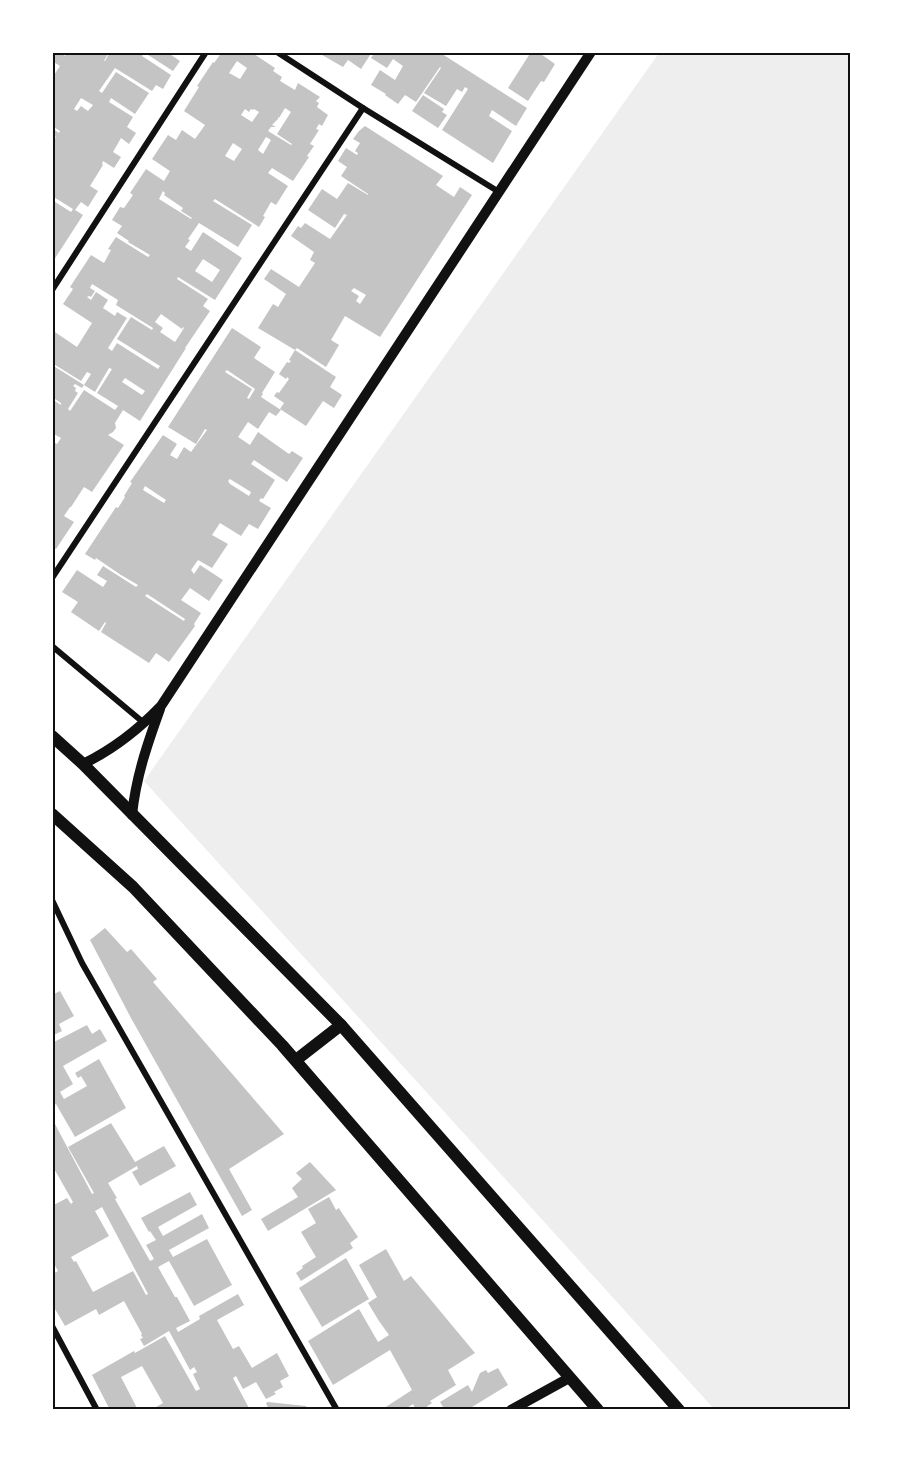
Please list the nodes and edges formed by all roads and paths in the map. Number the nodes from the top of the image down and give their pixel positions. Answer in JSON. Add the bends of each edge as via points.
{"nodes":[{"id":1,"x":206,"y":52,"type":"edge"},
{"id":2,"x":277,"y":52,"type":"edge"},
{"id":3,"x":591,"y":52,"type":"edge"},
{"id":4,"x":363,"y":108,"type":"junction"},
{"id":5,"x":499,"y":192,"type":"junction"},
{"id":6,"x":52,"y":290,"type":"edge"},
{"id":7,"x":52,"y":578,"type":"edge"},
{"id":8,"x":52,"y":646,"type":"edge"},
{"id":9,"x":148,"y":727,"type":"junction"},
{"id":10,"x":52,"y":736,"type":"edge"},
{"id":11,"x":83,"y":764,"type":"junction"},
{"id":12,"x":52,"y":814,"type":"edge"},
{"id":13,"x":132,"y":815,"type":"junction"},
{"id":14,"x":52,"y":900,"type":"edge"},
{"id":15,"x":341,"y":1024,"type":"junction"},
{"id":16,"x":296,"y":1060,"type":"junction"},
{"id":17,"x":52,"y":1326,"type":"edge"},
{"id":18,"x":569,"y":1378,"type":"junction"},
{"id":19,"x":98,"y":1410,"type":"edge"},
{"id":20,"x":337,"y":1410,"type":"edge"},
{"id":21,"x":511,"y":1410,"type":"edge"},
{"id":22,"x":598,"y":1410,"type":"edge"},
{"id":23,"x":679,"y":1410,"type":"edge"}],
"edges":[{"from":1,"to":6,"type":"street"},
{"from":2,"to":4,"type":"street"},
{"from":3,"to":5,"type":"street"},
{"from":4,"to":5,"type":"street"},
{"from":4,"to":7,"type":"street"},
{"from":5,"to":9,"type":"street"},
{"from":8,"to":9,"type":"street"},
{"from":9,"to":11,"type":"street"},
{"from":9,"to":13,"type":"street"},
{"from":10,"to":11,"type":"main road"},
{"from":11,"to":13,"type":"main road"},
{"from":12,"to":16,"type":"main road","via":[[134,887]]},
{"from":13,"to":15,"type":"main road"},
{"from":14,"to":20,"type":"street","via":[[82,963]]},
{"from":15,"to":16,"type":"main road"},
{"from":15,"to":23,"type":"main road"},
{"from":16,"to":18,"type":"main road"},
{"from":17,"to":19,"type":"street"},
{"from":18,"to":21,"type":"street"},
{"from":18,"to":22,"type":"main road"}]}
